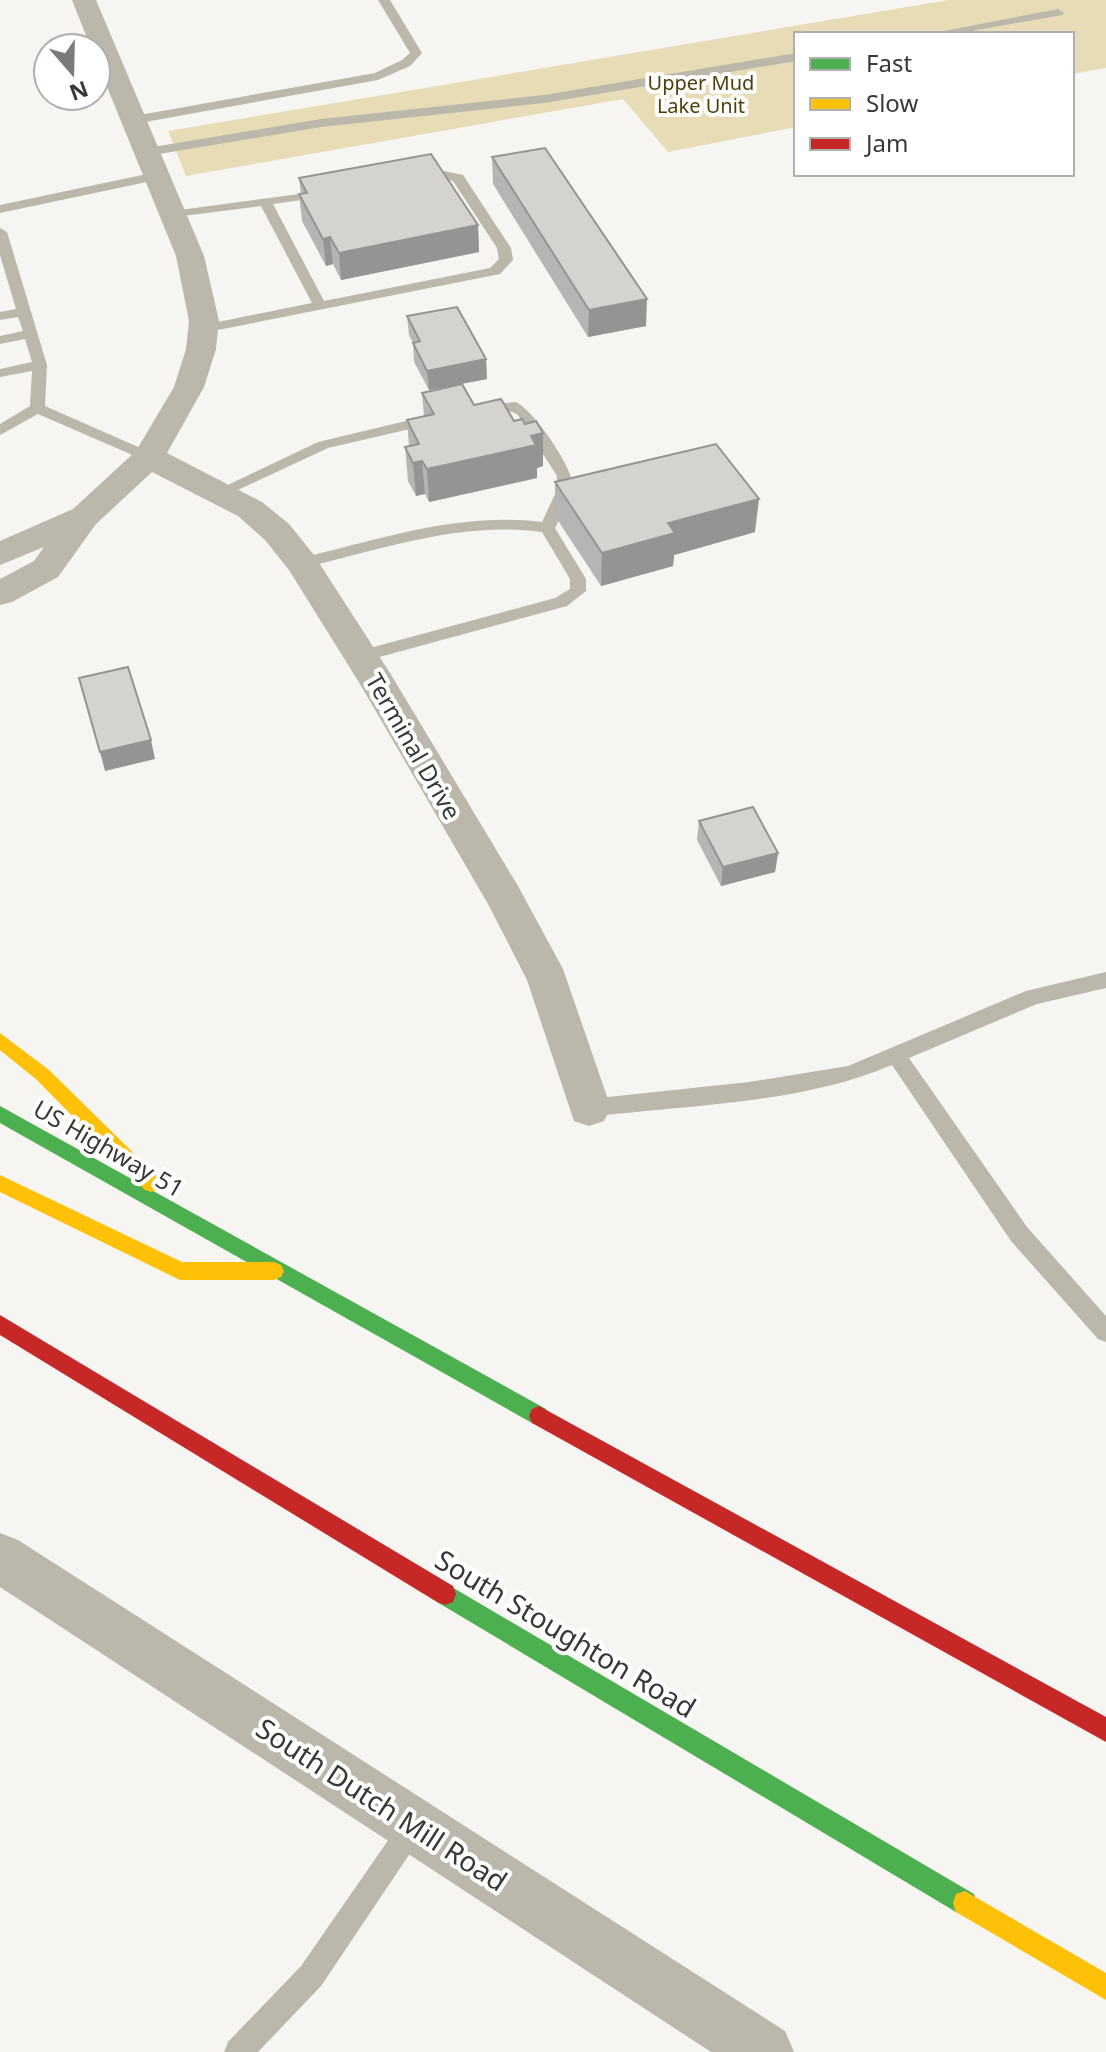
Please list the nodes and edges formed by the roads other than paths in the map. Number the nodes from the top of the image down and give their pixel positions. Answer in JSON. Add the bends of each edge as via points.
{"nodes":[{"id":1,"x":84,"y":0,"type":"edge"},
{"id":2,"x":384,"y":0,"type":"edge"},
{"id":3,"x":1058,"y":13,"type":"dead end"},
{"id":4,"x":946,"y":32,"type":"edge"},
{"id":5,"x":794,"y":57,"type":"edge"},
{"id":6,"x":134,"y":120,"type":"junction"},
{"id":7,"x":152,"y":164,"type":"junction"},
{"id":8,"x":403,"y":179,"type":"edge"},
{"id":9,"x":342,"y":190,"type":"edge"},
{"id":10,"x":266,"y":203,"type":"junction"},
{"id":11,"x":0,"y":209,"type":"edge"},
{"id":12,"x":172,"y":215,"type":"junction"},
{"id":13,"x":0,"y":232,"type":"edge"},
{"id":14,"x":6,"y":270,"type":"edge"},
{"id":15,"x":18,"y":291,"type":"junction"},
{"id":16,"x":0,"y":295,"type":"edge"},
{"id":17,"x":320,"y":306,"type":"junction"},
{"id":18,"x":23,"y":312,"type":"junction"},
{"id":19,"x":0,"y":316,"type":"edge"},
{"id":20,"x":203,"y":329,"type":"junction"},
{"id":21,"x":31,"y":334,"type":"junction"},
{"id":22,"x":0,"y":340,"type":"edge"},
{"id":23,"x":40,"y":365,"type":"junction"},
{"id":24,"x":0,"y":373,"type":"edge"},
{"id":25,"x":37,"y":408,"type":"junction"},
{"id":26,"x":0,"y":430,"type":"edge"},
{"id":27,"x":149,"y":457,"type":"junction"},
{"id":28,"x":219,"y":493,"type":"junction"},
{"id":29,"x":84,"y":517,"type":"junction"},
{"id":30,"x":547,"y":528,"type":"junction"},
{"id":31,"x":0,"y":554,"type":"edge"},
{"id":32,"x":302,"y":563,"type":"junction"},
{"id":33,"x":0,"y":594,"type":"edge"},
{"id":34,"x":361,"y":656,"type":"junction"},
{"id":35,"x":1106,"y":980,"type":"edge"},
{"id":36,"x":0,"y":1040,"type":"edge"},
{"id":37,"x":896,"y":1055,"type":"junction"},
{"id":38,"x":589,"y":1108,"type":"joint"},
{"id":39,"x":0,"y":1114,"type":"edge"},
{"id":40,"x":0,"y":1183,"type":"edge"},
{"id":41,"x":193,"y":1225,"type":"junction"},
{"id":42,"x":276,"y":1271,"type":"junction"},
{"id":43,"x":0,"y":1324,"type":"edge"},
{"id":44,"x":1106,"y":1332,"type":"edge"},
{"id":45,"x":0,"y":1558,"type":"edge"},
{"id":46,"x":1106,"y":1730,"type":"edge"},
{"id":47,"x":415,"y":1825,"type":"junction"},
{"id":48,"x":1106,"y":1987,"type":"edge"},
{"id":49,"x":238,"y":2052,"type":"edge"},
{"id":50,"x":764,"y":2052,"type":"edge"}],
"edges":[{"from":1,"to":6,"type":"street"},
{"from":2,"to":6,"type":"lane","via":[[416,53],[406,63],[378,76]]},
{"from":3,"to":4,"type":"lane"},
{"from":5,"to":7,"type":"lane","via":[[544,99],[321,123]]},
{"from":6,"to":7,"type":"street"},
{"from":7,"to":11,"type":"lane"},
{"from":7,"to":12,"type":"street"},
{"from":8,"to":17,"type":"lane","via":[[434,173],[458,178],[504,248],[506,260],[495,271]]},
{"from":9,"to":10,"type":"lane"},
{"from":10,"to":12,"type":"lane"},
{"from":10,"to":17,"type":"lane"},
{"from":12,"to":20,"type":"street","via":[[190,256]]},
{"from":13,"to":14,"type":"lane"},
{"from":14,"to":15,"type":"lane"},
{"from":15,"to":16,"type":"lane"},
{"from":15,"to":18,"type":"lane"},
{"from":17,"to":20,"type":"lane"},
{"from":18,"to":19,"type":"lane"},
{"from":18,"to":21,"type":"lane"},
{"from":20,"to":27,"type":"street","via":[[189,387]]},
{"from":21,"to":22,"type":"lane"},
{"from":21,"to":23,"type":"lane"},
{"from":23,"to":24,"type":"lane"},
{"from":23,"to":25,"type":"lane"},
{"from":25,"to":26,"type":"lane"},
{"from":25,"to":27,"type":"lane"},
{"from":27,"to":28,"type":"street","name":"Terminal Drive"},
{"from":27,"to":29,"type":"street"},
{"from":28,"to":30,"type":"lane","via":[[323,445],[515,406],[565,476],[565,490]]},
{"from":28,"to":32,"type":"street","name":"Terminal Drive","via":[[250,509]]},
{"from":29,"to":31,"type":"street"},
{"from":29,"to":33,"type":"street","via":[[46,569]]},
{"from":30,"to":32,"type":"lane","via":[[524,523],[473,525]]},
{"from":30,"to":34,"type":"lane","via":[[578,579],[578,591],[561,602]]},
{"from":32,"to":34,"type":"street","name":"Terminal Drive"},
{"from":34,"to":38,"type":"street","name":"Terminal Drive","via":[[548,980]]},
{"from":35,"to":37,"type":"lane","via":[[1033,997]]},
{"from":36,"to":41,"type":"main road","via":[[43,1075]]},
{"from":37,"to":38,"type":"lane","via":[[850,1074]]},
{"from":37,"to":44,"type":"lane","via":[[1019,1234]]},
{"from":39,"to":41,"type":"main road","name":"US Highway 51"},
{"from":40,"to":42,"type":"main road","via":[[180,1271]]},
{"from":41,"to":42,"type":"main road"},
{"from":42,"to":46,"type":"main road"},
{"from":43,"to":48,"type":"main road","name":"South Stoughton Road"},
{"from":45,"to":47,"type":"street","name":"South Dutch Mill Road"},
{"from":47,"to":49,"type":"lane","via":[[311,1976]]},
{"from":47,"to":50,"type":"street","name":"South Dutch Mill Road"}]}
